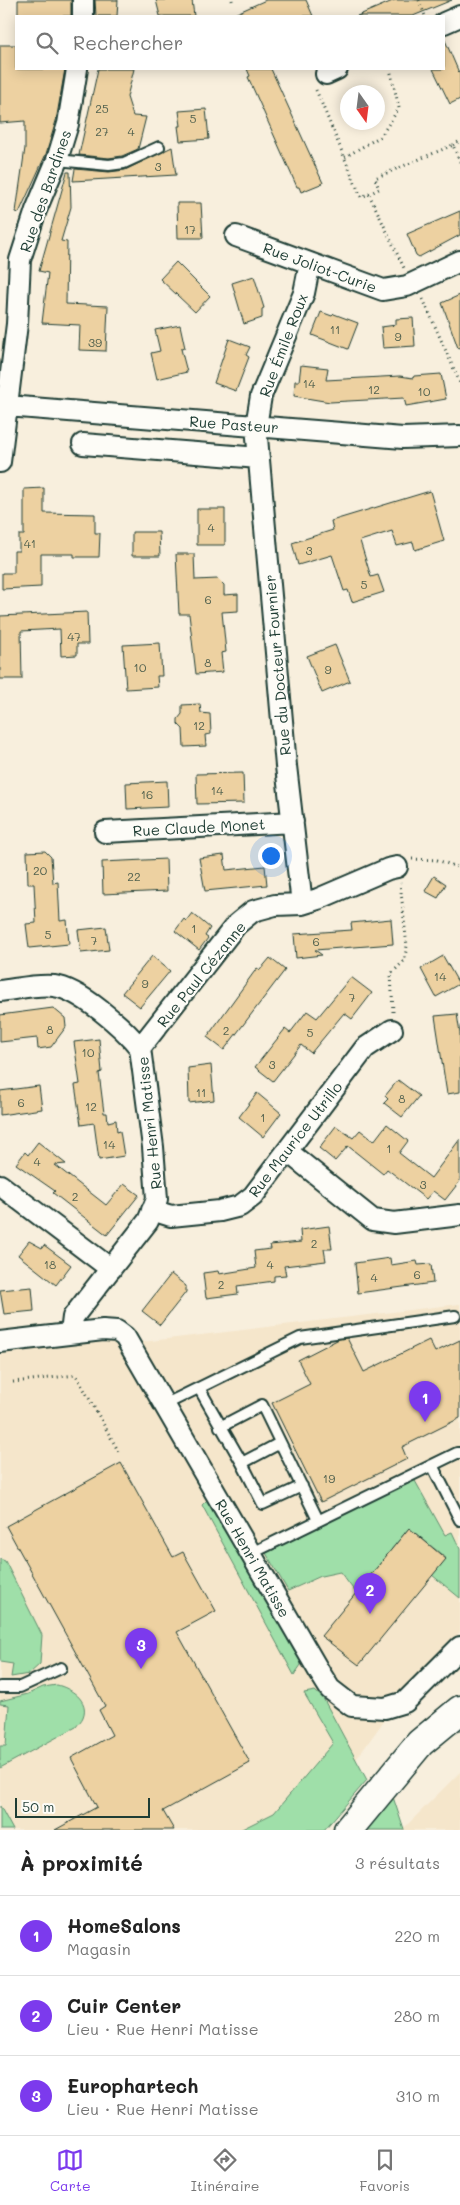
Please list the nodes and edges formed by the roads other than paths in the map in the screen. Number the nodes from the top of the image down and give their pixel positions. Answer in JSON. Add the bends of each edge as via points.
{"nodes":[{"id":1,"x":84,"y":0,"type":"edge"},
{"id":2,"x":83,"y":15,"type":"edge"},
{"id":3,"x":460,"y":16,"type":"edge"},
{"id":4,"x":445,"y":23,"type":"edge"},
{"id":5,"x":77,"y":70,"type":"edge"},
{"id":6,"x":159,"y":146,"type":"dead end"},
{"id":7,"x":57,"y":160,"type":"junction"},
{"id":8,"x":236,"y":236,"type":"dead end"},
{"id":9,"x":460,"y":261,"type":"edge"},
{"id":10,"x":310,"y":263,"type":"junction"},
{"id":11,"x":9,"y":324,"type":"edge"},
{"id":12,"x":7,"y":406,"type":"junction"},
{"id":13,"x":256,"y":426,"type":"junction"},
{"id":14,"x":460,"y":436,"type":"edge"},
{"id":15,"x":83,"y":444,"type":"dead end"},
{"id":16,"x":259,"y":458,"type":"junction"},
{"id":17,"x":0,"y":462,"type":"edge"},
{"id":18,"x":293,"y":822,"type":"junction"},
{"id":19,"x":105,"y":832,"type":"dead end"},
{"id":20,"x":397,"y":867,"type":"road end"},
{"id":21,"x":302,"y":904,"type":"junction"},
{"id":22,"x":0,"y":991,"type":"edge"},
{"id":23,"x":392,"y":1030,"type":"road end"},
{"id":24,"x":140,"y":1048,"type":"junction"},
{"id":25,"x":287,"y":1151,"type":"junction"},
{"id":26,"x":0,"y":1184,"type":"edge"},
{"id":27,"x":152,"y":1210,"type":"junction"},
{"id":28,"x":460,"y":1215,"type":"edge"},
{"id":29,"x":111,"y":1269,"type":"junction"},
{"id":30,"x":455,"y":1316,"type":"dead end"},
{"id":31,"x":71,"y":1333,"type":"junction"},
{"id":32,"x":0,"y":1342,"type":"edge"},
{"id":33,"x":199,"y":1388,"type":"junction"},
{"id":34,"x":164,"y":1404,"type":"junction"},
{"id":35,"x":220,"y":1427,"type":"junction"},
{"id":36,"x":280,"y":1442,"type":"junction"},
{"id":37,"x":460,"y":1453,"type":"edge"},
{"id":38,"x":242,"y":1463,"type":"junction"},
{"id":39,"x":432,"y":1465,"type":"junction"},
{"id":40,"x":302,"y":1486,"type":"junction"},
{"id":41,"x":318,"y":1520,"type":"junction"},
{"id":42,"x":460,"y":1520,"type":"edge"},
{"id":43,"x":250,"y":1554,"type":"junction"},
{"id":44,"x":460,"y":1647,"type":"edge"},
{"id":45,"x":61,"y":1668,"type":"dead end"},
{"id":46,"x":0,"y":1687,"type":"edge"},
{"id":47,"x":460,"y":1710,"type":"edge"},
{"id":48,"x":460,"y":1721,"type":"edge"},
{"id":49,"x":420,"y":1743,"type":"junction"},
{"id":50,"x":348,"y":1830,"type":"edge"}],
"edges":[{"from":1,"to":2,"type":"street"},
{"from":3,"to":4,"type":"street"},
{"from":5,"to":7,"type":"street","name":"Rue des Bardines","via":[[68,124]]},
{"from":6,"to":7,"type":"lane","via":[[124,163],[108,165]]},
{"from":7,"to":11,"type":"street","name":"Rue des Bardines","via":[[20,260]]},
{"from":8,"to":10,"type":"street","name":"Rue Joliot-Curie"},
{"from":9,"to":10,"type":"street","name":"Rue Joliot-Curie","via":[[414,282],[383,290]]},
{"from":10,"to":13,"type":"street","name":"Rue Émile Roux","via":[[304,293],[261,396]]},
{"from":11,"to":12,"type":"street","name":"Rue des Bardines"},
{"from":12,"to":13,"type":"street","name":"Rue Pasteur"},
{"from":12,"to":17,"type":"street","name":"Rue des Bardines"},
{"from":13,"to":14,"type":"street","name":"Rue Pasteur","via":[[403,438]]},
{"from":13,"to":16,"type":"street","name":"Rue du Docteur Fournier"},
{"from":15,"to":16,"type":"street"},
{"from":16,"to":18,"type":"street","name":"Rue du Docteur Fournier"},
{"from":18,"to":19,"type":"street","name":"Rue Claude Monet"},
{"from":18,"to":21,"type":"street","name":"Rue du Docteur Fournier"},
{"from":20,"to":21,"type":"street","name":"Rue Paul Cézanne"},
{"from":21,"to":24,"type":"street","name":"Rue Paul Cézanne","via":[[275,905],[253,911],[236,925]]},
{"from":22,"to":24,"type":"street","name":"Rue Henri Matisse","via":[[52,986],[67,989],[80,995],[130,1035]]},
{"from":23,"to":25,"type":"street","name":"Rue Maurice Utrillo","via":[[365,1048]]},
{"from":24,"to":27,"type":"street","name":"Rue Henri Matisse","via":[[157,1199]]},
{"from":25,"to":27,"type":"street","name":"Rue Maurice Utrillo","via":[[253,1196],[240,1206],[171,1216]]},
{"from":25,"to":28,"type":"street","via":[[373,1220],[394,1223]]},
{"from":26,"to":29,"type":"street"},
{"from":27,"to":29,"type":"street","name":"Rue Henri Matisse","via":[[148,1222]]},
{"from":29,"to":31,"type":"street","name":"Rue Henri Matisse","via":[[73,1318]]},
{"from":30,"to":33,"type":"lane","via":[[300,1338]]},
{"from":31,"to":32,"type":"street","name":"Rue Henri Matisse"},
{"from":31,"to":34,"type":"street","name":"Rue Henri Matisse","via":[[117,1331],[125,1337]]},
{"from":33,"to":34,"type":"lane"},
{"from":33,"to":35,"type":"lane"},
{"from":34,"to":43,"type":"street","name":"Rue Henri Matisse"},
{"from":35,"to":36,"type":"lane","via":[[262,1405]]},
{"from":35,"to":38,"type":"lane"},
{"from":36,"to":38,"type":"lane"},
{"from":36,"to":40,"type":"lane"},
{"from":37,"to":39,"type":"lane"},
{"from":38,"to":40,"type":"lane","via":[[263,1504]]},
{"from":39,"to":41,"type":"lane"},
{"from":39,"to":42,"type":"lane"},
{"from":40,"to":41,"type":"lane"},
{"from":41,"to":43,"type":"lane"},
{"from":43,"to":44,"type":"street","name":"Rue Henri Matisse","via":[[330,1689],[352,1706],[384,1708],[405,1702]]},
{"from":45,"to":46,"type":"lane","via":[[20,1687]]},
{"from":47,"to":49,"type":"main road"},
{"from":48,"to":49,"type":"lane"},
{"from":49,"to":50,"type":"main road"}]}
